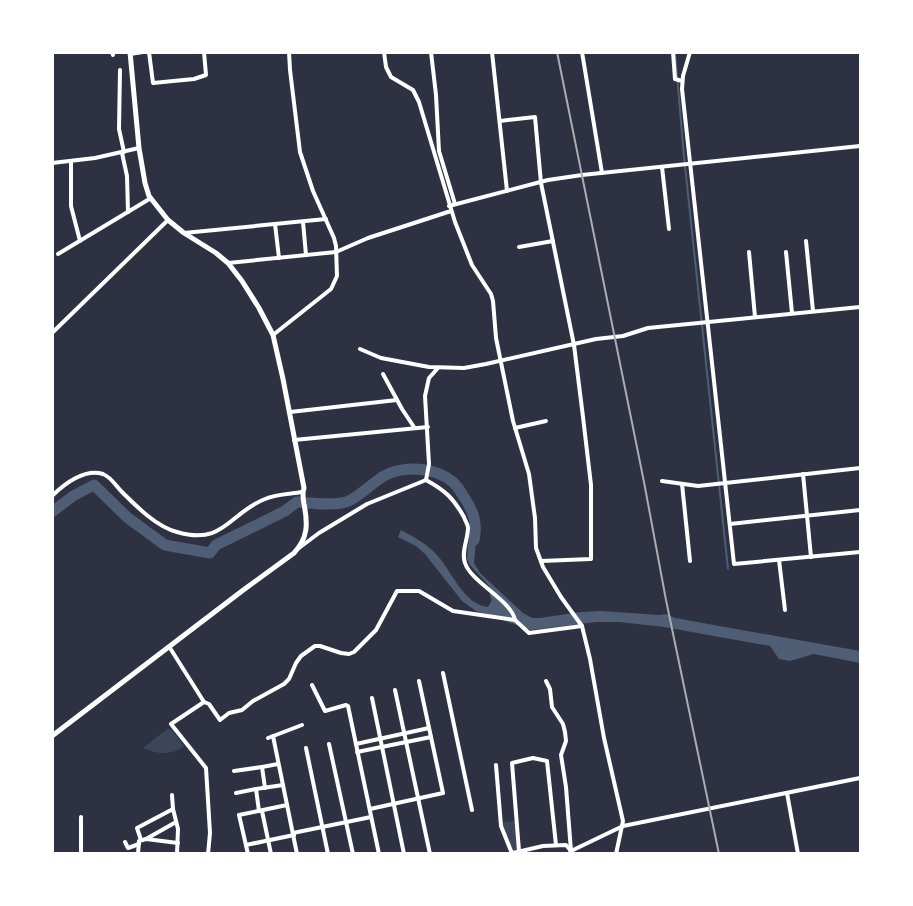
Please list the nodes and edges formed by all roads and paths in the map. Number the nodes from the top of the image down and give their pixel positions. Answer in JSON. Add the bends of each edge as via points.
{"nodes":[{"id":1,"x":143,"y":52,"type":"edge"},
{"id":2,"x":150,"y":52,"type":"edge"},
{"id":3,"x":204,"y":52,"type":"edge"},
{"id":4,"x":289,"y":52,"type":"edge"},
{"id":5,"x":384,"y":52,"type":"edge"},
{"id":6,"x":430,"y":52,"type":"edge"},
{"id":7,"x":492,"y":52,"type":"edge"},
{"id":8,"x":582,"y":52,"type":"edge"},
{"id":9,"x":672,"y":52,"type":"edge"},
{"id":10,"x":690,"y":52,"type":"edge"},
{"id":11,"x":130,"y":53,"type":"edge"},
{"id":12,"x":120,"y":70,"type":"dead end"},
{"id":13,"x":679,"y":80,"type":"junction"},
{"id":14,"x":500,"y":121,"type":"junction"},
{"id":15,"x":860,"y":146,"type":"edge"},
{"id":16,"x":139,"y":148,"type":"junction"},
{"id":17,"x":123,"y":153,"type":"junction"},
{"id":18,"x":71,"y":161,"type":"junction"},
{"id":19,"x":52,"y":163,"type":"edge"},
{"id":20,"x":689,"y":164,"type":"junction"},
{"id":21,"x":662,"y":167,"type":"junction"},
{"id":22,"x":602,"y":173,"type":"junction"},
{"id":23,"x":541,"y":183,"type":"junction"},
{"id":24,"x":507,"y":191,"type":"junction"},
{"id":25,"x":151,"y":198,"type":"junction"},
{"id":26,"x":455,"y":204,"type":"junction"},
{"id":27,"x":450,"y":208,"type":"junction"},
{"id":28,"x":128,"y":212,"type":"junction"},
{"id":29,"x":326,"y":219,"type":"junction"},
{"id":30,"x":168,"y":220,"type":"junction"},
{"id":31,"x":304,"y":222,"type":"junction"},
{"id":32,"x":275,"y":224,"type":"junction"},
{"id":33,"x":669,"y":229,"type":"dead end"},
{"id":34,"x":184,"y":233,"type":"junction"},
{"id":35,"x":80,"y":241,"type":"junction"},
{"id":36,"x":553,"y":241,"type":"junction"},
{"id":37,"x":806,"y":241,"type":"dead end"},
{"id":38,"x":519,"y":247,"type":"dead end"},
{"id":39,"x":336,"y":252,"type":"junction"},
{"id":40,"x":749,"y":252,"type":"dead end"},
{"id":41,"x":786,"y":252,"type":"dead end"},
{"id":42,"x":58,"y":254,"type":"dead end"},
{"id":43,"x":306,"y":255,"type":"junction"},
{"id":44,"x":278,"y":258,"type":"junction"},
{"id":45,"x":228,"y":263,"type":"junction"},
{"id":46,"x":860,"y":307,"type":"edge"},
{"id":47,"x":813,"y":311,"type":"junction"},
{"id":48,"x":792,"y":313,"type":"junction"},
{"id":49,"x":755,"y":317,"type":"junction"},
{"id":50,"x":706,"y":323,"type":"junction"},
{"id":51,"x":52,"y":333,"type":"edge"},
{"id":52,"x":273,"y":335,"type":"junction"},
{"id":53,"x":574,"y":345,"type":"junction"},
{"id":54,"x":360,"y":349,"type":"dead end"},
{"id":55,"x":502,"y":361,"type":"junction"},
{"id":56,"x":438,"y":368,"type":"junction"},
{"id":57,"x":383,"y":374,"type":"dead end"},
{"id":58,"x":397,"y":400,"type":"junction"},
{"id":59,"x":290,"y":412,"type":"junction"},
{"id":60,"x":546,"y":421,"type":"dead end"},
{"id":61,"x":428,"y":426,"type":"junction"},
{"id":62,"x":414,"y":427,"type":"junction"},
{"id":63,"x":515,"y":428,"type":"junction"},
{"id":64,"x":294,"y":440,"type":"junction"},
{"id":65,"x":860,"y":468,"type":"edge"},
{"id":66,"x":803,"y":474,"type":"junction"},
{"id":67,"x":426,"y":480,"type":"junction"},
{"id":68,"x":662,"y":481,"type":"dead end"},
{"id":69,"x":724,"y":483,"type":"junction"},
{"id":70,"x":682,"y":484,"type":"junction"},
{"id":71,"x":302,"y":494,"type":"junction"},
{"id":72,"x":52,"y":496,"type":"edge"},
{"id":73,"x":860,"y":510,"type":"edge"},
{"id":74,"x":807,"y":516,"type":"junction"},
{"id":75,"x":730,"y":524,"type":"junction"},
{"id":76,"x":299,"y":548,"type":"junction"},
{"id":77,"x":860,"y":552,"type":"edge"},
{"id":78,"x":811,"y":557,"type":"junction"},
{"id":79,"x":779,"y":560,"type":"junction"},
{"id":80,"x":690,"y":561,"type":"dead end"},
{"id":81,"x":541,"y":562,"type":"junction"},
{"id":82,"x":784,"y":610,"type":"dead end"},
{"id":83,"x":515,"y":620,"type":"junction"},
{"id":84,"x":582,"y":626,"type":"junction"},
{"id":85,"x":170,"y":648,"type":"junction"},
{"id":86,"x":444,"y":673,"type":"dead end"},
{"id":87,"x":546,"y":680,"type":"dead end"},
{"id":88,"x":419,"y":681,"type":"dead end"},
{"id":89,"x":312,"y":685,"type":"dead end"},
{"id":90,"x":395,"y":690,"type":"dead end"},
{"id":91,"x":372,"y":698,"type":"dead end"},
{"id":92,"x":204,"y":702,"type":"junction"},
{"id":93,"x":302,"y":725,"type":"dead end"},
{"id":94,"x":429,"y":728,"type":"junction"},
{"id":95,"x":404,"y":733,"type":"junction"},
{"id":96,"x":52,"y":736,"type":"edge"},
{"id":97,"x":272,"y":736,"type":"junction"},
{"id":98,"x":431,"y":737,"type":"junction"},
{"id":99,"x":268,"y":738,"type":"dead end"},
{"id":100,"x":380,"y":738,"type":"junction"},
{"id":101,"x":406,"y":742,"type":"junction"},
{"id":102,"x":329,"y":744,"type":"dead end"},
{"id":103,"x":356,"y":744,"type":"junction"},
{"id":104,"x":382,"y":747,"type":"junction"},
{"id":105,"x":306,"y":748,"type":"dead end"},
{"id":106,"x":358,"y":752,"type":"junction"},
{"id":107,"x":278,"y":764,"type":"junction"},
{"id":108,"x":496,"y":765,"type":"dead end"},
{"id":109,"x":262,"y":767,"type":"junction"},
{"id":110,"x":234,"y":771,"type":"dead end"},
{"id":111,"x":860,"y":778,"type":"edge"},
{"id":112,"x":283,"y":785,"type":"junction"},
{"id":113,"x":265,"y":788,"type":"junction"},
{"id":114,"x":256,"y":790,"type":"junction"},
{"id":115,"x":236,"y":793,"type":"dead end"},
{"id":116,"x":787,"y":793,"type":"junction"},
{"id":117,"x":172,"y":795,"type":"dead end"},
{"id":118,"x":418,"y":799,"type":"junction"},
{"id":119,"x":394,"y":804,"type":"junction"},
{"id":120,"x":287,"y":805,"type":"junction"},
{"id":121,"x":173,"y":809,"type":"junction"},
{"id":122,"x":370,"y":809,"type":"junction"},
{"id":123,"x":261,"y":810,"type":"junction"},
{"id":124,"x":472,"y":810,"type":"dead end"},
{"id":125,"x":81,"y":817,"type":"dead end"},
{"id":126,"x":372,"y":817,"type":"junction"},
{"id":127,"x":176,"y":822,"type":"junction"},
{"id":128,"x":346,"y":822,"type":"junction"},
{"id":129,"x":622,"y":826,"type":"junction"},
{"id":130,"x":322,"y":827,"type":"junction"},
{"id":131,"x":293,"y":834,"type":"junction"},
{"id":132,"x":268,"y":840,"type":"junction"},
{"id":133,"x":142,"y":841,"type":"junction"},
{"id":134,"x":125,"y":842,"type":"dead end"},
{"id":135,"x":178,"y":842,"type":"junction"},
{"id":136,"x":556,"y":845,"type":"junction"},
{"id":137,"x":247,"y":849,"type":"edge"},
{"id":138,"x":519,"y":851,"type":"junction"},
{"id":139,"x":570,"y":852,"type":"edge"},
{"id":140,"x":81,"y":854,"type":"edge"},
{"id":141,"x":138,"y":854,"type":"edge"},
{"id":142,"x":177,"y":854,"type":"edge"},
{"id":143,"x":208,"y":854,"type":"edge"},
{"id":144,"x":242,"y":854,"type":"edge"},
{"id":145,"x":271,"y":854,"type":"edge"},
{"id":146,"x":297,"y":854,"type":"edge"},
{"id":147,"x":328,"y":854,"type":"edge"},
{"id":148,"x":353,"y":854,"type":"edge"},
{"id":149,"x":379,"y":854,"type":"edge"},
{"id":150,"x":404,"y":854,"type":"edge"},
{"id":151,"x":430,"y":854,"type":"edge"},
{"id":152,"x":616,"y":854,"type":"edge"},
{"id":153,"x":798,"y":854,"type":"edge"}],
"edges":[{"from":1,"to":11,"type":"street"},
{"from":2,"to":3,"type":"street","via":[[153,83],[206,75]]},
{"from":4,"to":29,"type":"street","via":[[300,152]]},
{"from":5,"to":27,"type":"street","via":[[391,78],[413,90],[419,102]]},
{"from":6,"to":26,"type":"street","via":[[439,151]]},
{"from":7,"to":14,"type":"street"},
{"from":8,"to":22,"type":"street"},
{"from":9,"to":13,"type":"street"},
{"from":10,"to":13,"type":"street"},
{"from":11,"to":16,"type":"street"},
{"from":12,"to":17,"type":"street","via":[[119,129]]},
{"from":13,"to":20,"type":"street"},
{"from":14,"to":23,"type":"street","via":[[535,117]]},
{"from":14,"to":24,"type":"street"},
{"from":15,"to":20,"type":"street"},
{"from":16,"to":17,"type":"street"},
{"from":16,"to":25,"type":"street","via":[[144,183]]},
{"from":17,"to":18,"type":"street"},
{"from":17,"to":28,"type":"street"},
{"from":18,"to":19,"type":"street"},
{"from":18,"to":35,"type":"street","via":[[72,206]]},
{"from":20,"to":21,"type":"street"},
{"from":20,"to":50,"type":"street"},
{"from":21,"to":22,"type":"street"},
{"from":21,"to":33,"type":"street"},
{"from":22,"to":23,"type":"street"},
{"from":23,"to":24,"type":"street"},
{"from":23,"to":36,"type":"street"},
{"from":24,"to":26,"type":"street"},
{"from":25,"to":28,"type":"street"},
{"from":25,"to":30,"type":"street"},
{"from":26,"to":27,"type":"street"},
{"from":27,"to":39,"type":"street"},
{"from":27,"to":55,"type":"street","via":[[472,265],[491,294]]},
{"from":28,"to":35,"type":"street"},
{"from":29,"to":31,"type":"street"},
{"from":29,"to":39,"type":"street"},
{"from":30,"to":34,"type":"street"},
{"from":30,"to":51,"type":"street"},
{"from":31,"to":32,"type":"street"},
{"from":31,"to":43,"type":"street"},
{"from":32,"to":34,"type":"street"},
{"from":32,"to":44,"type":"street"},
{"from":34,"to":45,"type":"street"},
{"from":35,"to":42,"type":"street"},
{"from":36,"to":38,"type":"street"},
{"from":36,"to":53,"type":"street"},
{"from":37,"to":47,"type":"street"},
{"from":39,"to":43,"type":"street"},
{"from":39,"to":52,"type":"street","via":[[337,276],[331,289]]},
{"from":40,"to":49,"type":"street"},
{"from":41,"to":48,"type":"street"},
{"from":43,"to":44,"type":"street"},
{"from":44,"to":45,"type":"street"},
{"from":45,"to":52,"type":"street","via":[[250,292]]},
{"from":46,"to":47,"type":"street"},
{"from":47,"to":48,"type":"street"},
{"from":48,"to":49,"type":"street"},
{"from":49,"to":50,"type":"street"},
{"from":50,"to":53,"type":"street","via":[[648,328]]},
{"from":50,"to":69,"type":"street"},
{"from":52,"to":59,"type":"street"},
{"from":53,"to":55,"type":"street"},
{"from":53,"to":81,"type":"street","via":[[591,485],[591,559]]},
{"from":54,"to":56,"type":"street","via":[[381,358]]},
{"from":55,"to":56,"type":"street","via":[[464,368]]},
{"from":55,"to":63,"type":"street"},
{"from":56,"to":61,"type":"street","via":[[432,372],[427,384]]},
{"from":57,"to":58,"type":"street"},
{"from":58,"to":59,"type":"street"},
{"from":58,"to":62,"type":"street"},
{"from":59,"to":64,"type":"street"},
{"from":60,"to":63,"type":"street"},
{"from":61,"to":62,"type":"street"},
{"from":61,"to":67,"type":"street"},
{"from":62,"to":64,"type":"street"},
{"from":63,"to":81,"type":"street","via":[[529,474],[536,548]]},
{"from":64,"to":71,"type":"street","via":[[304,488]]},
{"from":65,"to":66,"type":"street"},
{"from":66,"to":69,"type":"street"},
{"from":66,"to":74,"type":"street"},
{"from":67,"to":76,"type":"street","via":[[358,508]]},
{"from":67,"to":83,"type":"street","via":[[442,488],[454,500],[468,526],[465,562],[469,570],[515,615]]},
{"from":68,"to":70,"type":"street"},
{"from":69,"to":70,"type":"street"},
{"from":69,"to":75,"type":"street"},
{"from":70,"to":80,"type":"street"},
{"from":71,"to":72,"type":"street","via":[[265,498],[218,532],[196,535],[176,532],[156,521],[102,474],[82,475]]},
{"from":71,"to":76,"type":"street","via":[[307,530]]},
{"from":73,"to":74,"type":"street"},
{"from":74,"to":75,"type":"street"},
{"from":74,"to":78,"type":"street"},
{"from":75,"to":79,"type":"street","via":[[734,564]]},
{"from":76,"to":85,"type":"street"},
{"from":77,"to":78,"type":"street"},
{"from":78,"to":79,"type":"street"},
{"from":79,"to":82,"type":"street"},
{"from":81,"to":84,"type":"street"},
{"from":83,"to":84,"type":"street","via":[[529,633]]},
{"from":83,"to":92,"type":"street","via":[[453,611],[419,592],[398,591],[376,630],[354,652],[341,654],[315,646],[296,663],[284,684],[220,720]]},
{"from":84,"to":129,"type":"street"},
{"from":85,"to":92,"type":"street"},
{"from":85,"to":96,"type":"street"},
{"from":86,"to":124,"type":"street"},
{"from":87,"to":139,"type":"street","via":[[552,706],[566,732],[561,755]]},
{"from":88,"to":94,"type":"street"},
{"from":89,"to":103,"type":"street","via":[[325,711],[348,706]]},
{"from":90,"to":95,"type":"street"},
{"from":91,"to":100,"type":"street"},
{"from":92,"to":143,"type":"street","via":[[171,724],[206,768]]},
{"from":93,"to":97,"type":"street"},
{"from":94,"to":95,"type":"street"},
{"from":94,"to":98,"type":"street"},
{"from":95,"to":100,"type":"street"},
{"from":95,"to":101,"type":"street"},
{"from":97,"to":99,"type":"street"},
{"from":97,"to":107,"type":"street"},
{"from":98,"to":101,"type":"street"},
{"from":98,"to":118,"type":"street","via":[[443,793]]},
{"from":100,"to":103,"type":"street"},
{"from":100,"to":104,"type":"street"},
{"from":101,"to":104,"type":"street"},
{"from":101,"to":118,"type":"street"},
{"from":102,"to":128,"type":"street"},
{"from":103,"to":106,"type":"street"},
{"from":104,"to":106,"type":"street"},
{"from":104,"to":119,"type":"street"},
{"from":105,"to":130,"type":"street"},
{"from":106,"to":122,"type":"street"},
{"from":107,"to":109,"type":"street"},
{"from":107,"to":112,"type":"street"},
{"from":108,"to":138,"type":"street","via":[[502,829],[511,851]]},
{"from":109,"to":110,"type":"street"},
{"from":109,"to":113,"type":"street"},
{"from":111,"to":116,"type":"street"},
{"from":112,"to":113,"type":"street"},
{"from":112,"to":120,"type":"street"},
{"from":113,"to":114,"type":"street"},
{"from":114,"to":115,"type":"street"},
{"from":114,"to":123,"type":"street"},
{"from":116,"to":129,"type":"street"},
{"from":116,"to":153,"type":"street"},
{"from":117,"to":121,"type":"street"},
{"from":118,"to":119,"type":"street"},
{"from":118,"to":151,"type":"street"},
{"from":119,"to":122,"type":"street"},
{"from":119,"to":150,"type":"street"},
{"from":120,"to":123,"type":"street"},
{"from":120,"to":131,"type":"street"},
{"from":121,"to":127,"type":"street"},
{"from":121,"to":133,"type":"street","via":[[137,828]]},
{"from":122,"to":126,"type":"street"},
{"from":123,"to":132,"type":"street"},
{"from":123,"to":137,"type":"street","via":[[239,815]]},
{"from":125,"to":140,"type":"street"},
{"from":126,"to":128,"type":"street"},
{"from":126,"to":149,"type":"street"},
{"from":127,"to":133,"type":"street"},
{"from":127,"to":135,"type":"street"},
{"from":128,"to":130,"type":"street"},
{"from":128,"to":148,"type":"street"},
{"from":129,"to":139,"type":"street"},
{"from":129,"to":152,"type":"street"},
{"from":130,"to":131,"type":"street"},
{"from":130,"to":147,"type":"street"},
{"from":131,"to":132,"type":"street"},
{"from":131,"to":146,"type":"street"},
{"from":132,"to":137,"type":"street"},
{"from":132,"to":145,"type":"street"},
{"from":133,"to":134,"type":"street","via":[[128,848]]},
{"from":133,"to":135,"type":"street"},
{"from":133,"to":141,"type":"street"},
{"from":135,"to":142,"type":"street"},
{"from":136,"to":138,"type":"street"},
{"from":136,"to":138,"type":"street","via":[[547,761],[533,758],[512,763]]},
{"from":136,"to":139,"type":"street","via":[[566,845]]},
{"from":137,"to":144,"type":"street"}]}
